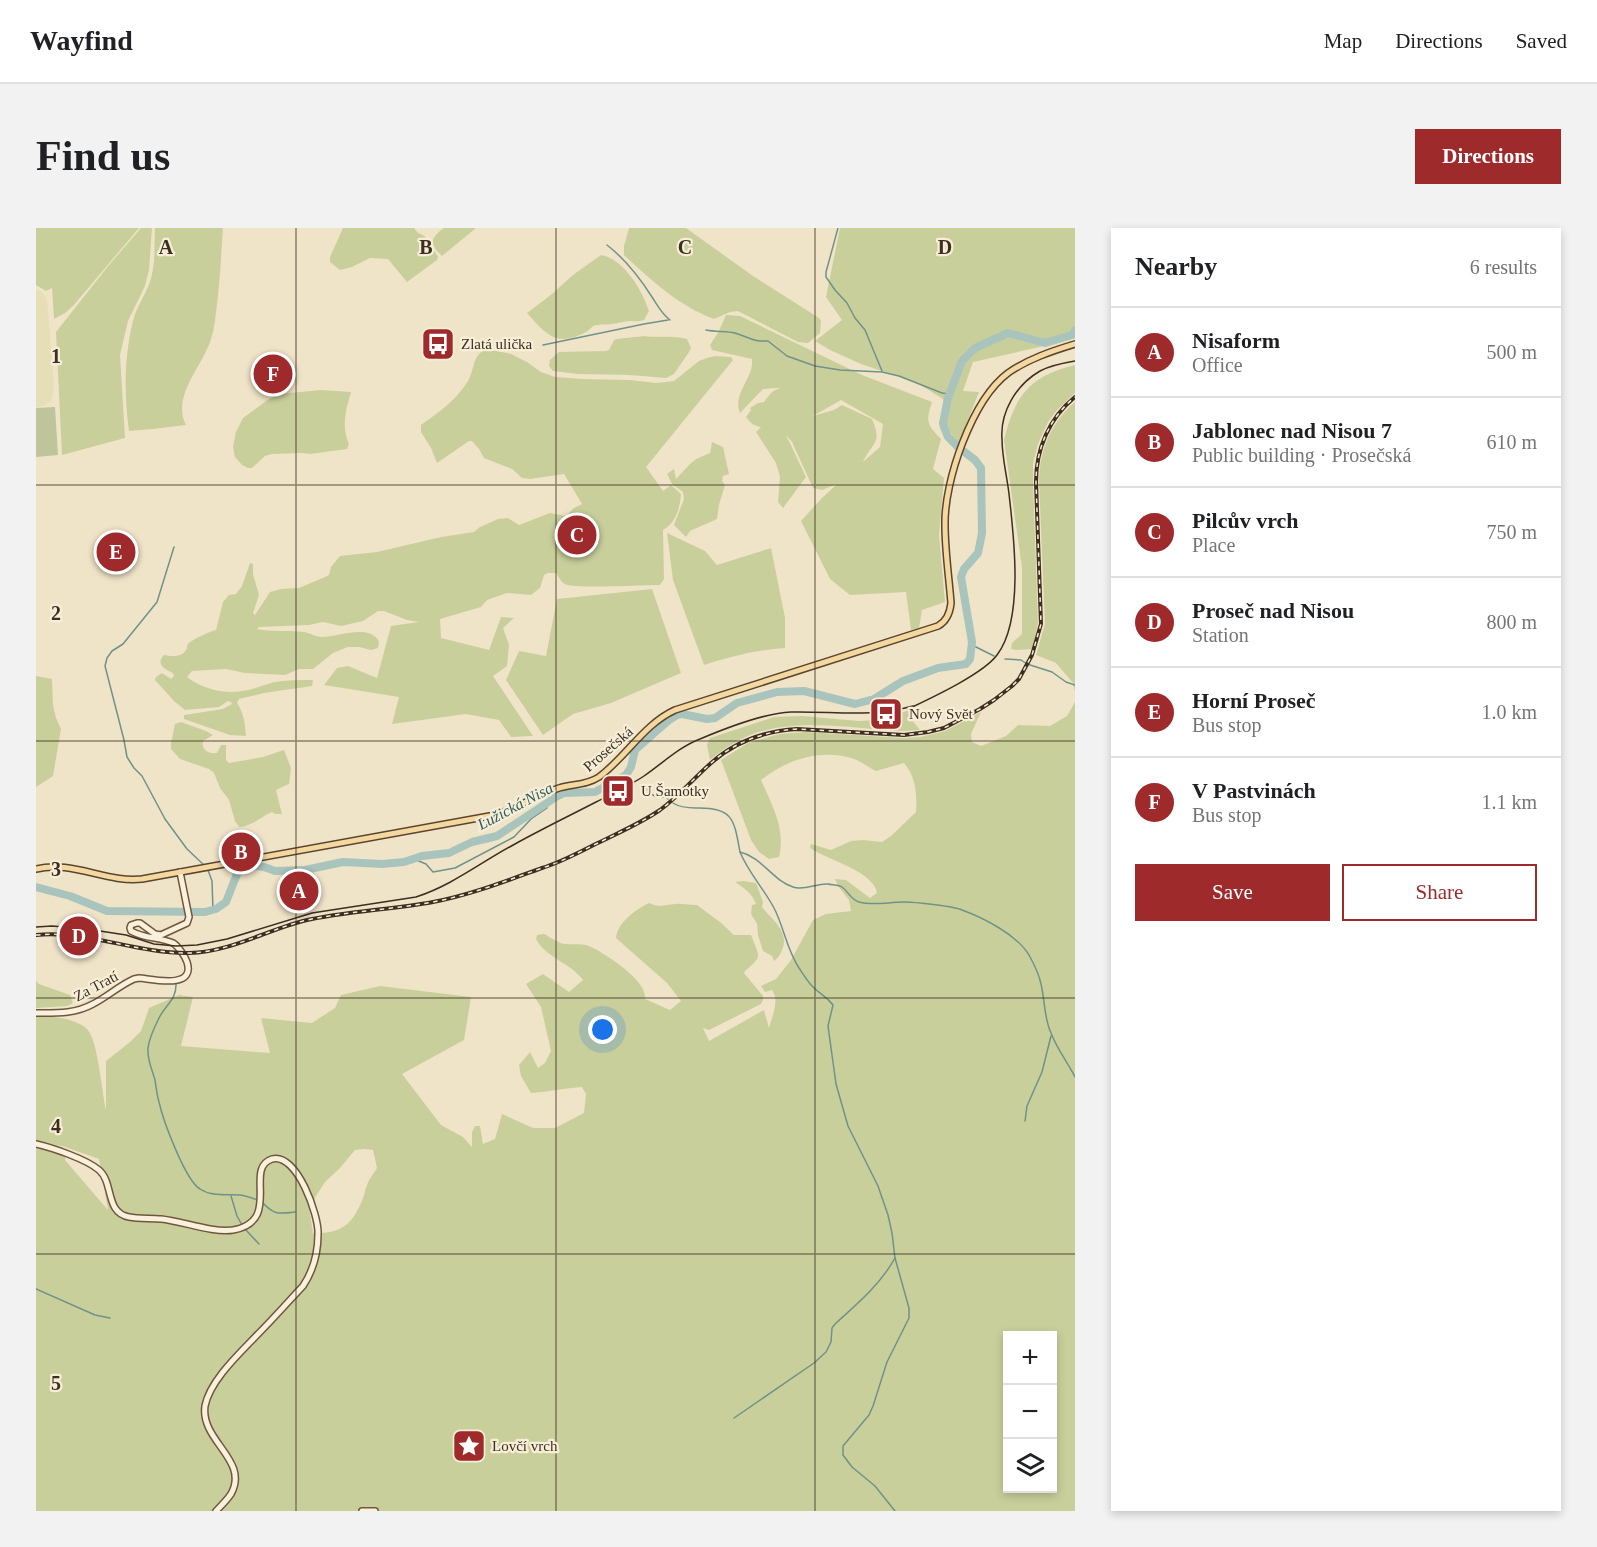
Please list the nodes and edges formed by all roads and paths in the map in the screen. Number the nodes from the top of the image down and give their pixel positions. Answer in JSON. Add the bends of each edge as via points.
{"nodes":[{"id":1,"x":1075,"y":344,"type":"edge"},
{"id":2,"x":36,"y":869,"type":"edge"},
{"id":3,"x":180,"y":872,"type":"junction"},
{"id":4,"x":36,"y":1013,"type":"edge"},
{"id":5,"x":36,"y":1144,"type":"edge"},
{"id":6,"x":216,"y":1511,"type":"edge"},
{"id":7,"x":362,"y":1511,"type":"edge"},
{"id":8,"x":375,"y":1511,"type":"edge"}],
"edges":[{"from":1,"to":3,"type":"main road","name":"Prosečská","via":[[1006,374],[982,402],[950,481],[944,524],[951,603],[942,624],[675,710],[593,781],[558,789],[503,812]]},
{"from":2,"to":3,"type":"main road","name":"Prosečská","via":[[62,867],[134,880]]},
{"from":3,"to":4,"type":"street","name":"Za Tratí","via":[[189,917],[186,923],[162,935],[140,923],[130,928],[144,937],[174,944],[187,960],[184,977],[167,982],[139,978],[83,1009]]},
{"from":5,"to":6,"type":"street","via":[[97,1168],[107,1180],[113,1206],[120,1214],[204,1228],[232,1230],[248,1224],[257,1215],[261,1207],[260,1171],[266,1162],[275,1158],[285,1161],[298,1174],[314,1209],[318,1232],[315,1260],[303,1286],[222,1372],[205,1406],[209,1431],[235,1468],[232,1492]]},
{"from":7,"to":8,"type":"street"}]}
